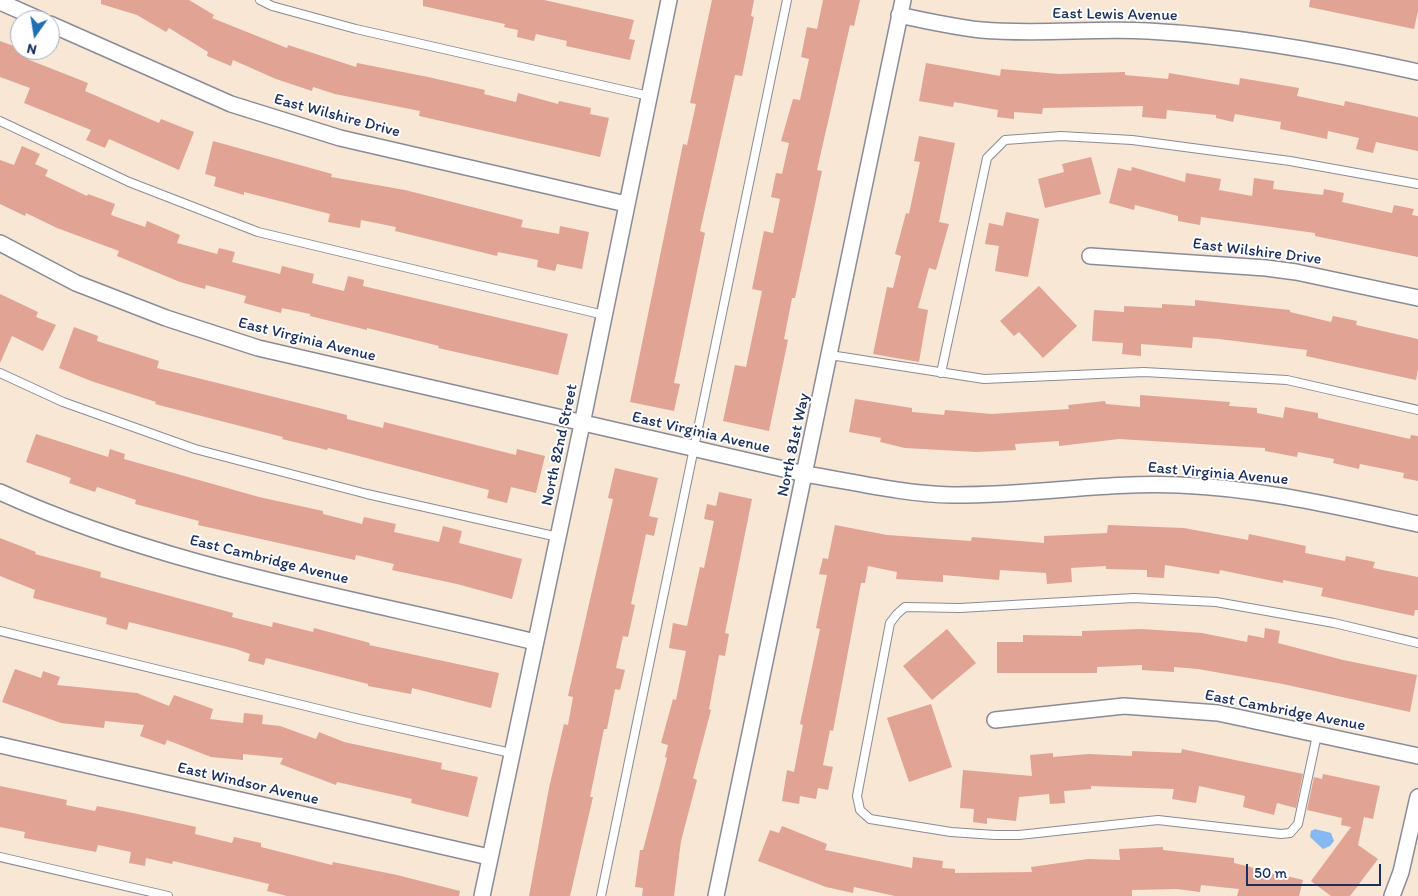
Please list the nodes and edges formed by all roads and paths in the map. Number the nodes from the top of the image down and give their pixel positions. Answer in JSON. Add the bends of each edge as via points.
{"nodes":[{"id":1,"x":260,"y":0,"type":"edge"},
{"id":2,"x":669,"y":0,"type":"edge"},
{"id":3,"x":787,"y":0,"type":"edge"},
{"id":4,"x":903,"y":0,"type":"edge"},
{"id":5,"x":0,"y":2,"type":"edge"},
{"id":6,"x":18,"y":10,"type":"edge"},
{"id":7,"x":899,"y":15,"type":"junction"},
{"id":8,"x":60,"y":28,"type":"edge"},
{"id":9,"x":1418,"y":72,"type":"edge"},
{"id":10,"x":649,"y":96,"type":"junction"},
{"id":11,"x":0,"y":121,"type":"edge"},
{"id":12,"x":1418,"y":184,"type":"edge"},
{"id":13,"x":626,"y":204,"type":"junction"},
{"id":14,"x":0,"y":244,"type":"edge"},
{"id":15,"x":1090,"y":256,"type":"dead end"},
{"id":16,"x":1418,"y":298,"type":"edge"},
{"id":17,"x":604,"y":315,"type":"junction"},
{"id":18,"x":830,"y":355,"type":"junction"},
{"id":19,"x":0,"y":373,"type":"edge"},
{"id":20,"x":941,"y":373,"type":"junction"},
{"id":21,"x":1418,"y":410,"type":"edge"},
{"id":22,"x":582,"y":424,"type":"junction"},
{"id":23,"x":692,"y":449,"type":"junction"},
{"id":24,"x":805,"y":474,"type":"junction"},
{"id":25,"x":0,"y":492,"type":"edge"},
{"id":26,"x":1418,"y":524,"type":"edge"},
{"id":27,"x":558,"y":537,"type":"junction"},
{"id":28,"x":0,"y":631,"type":"edge"},
{"id":29,"x":535,"y":642,"type":"junction"},
{"id":30,"x":1418,"y":642,"type":"edge"},
{"id":31,"x":994,"y":720,"type":"dead end"},
{"id":32,"x":1317,"y":735,"type":"junction"},
{"id":33,"x":0,"y":745,"type":"edge"},
{"id":34,"x":511,"y":753,"type":"junction"},
{"id":35,"x":1418,"y":756,"type":"edge"},
{"id":36,"x":1418,"y":797,"type":"edge"},
{"id":37,"x":0,"y":857,"type":"edge"},
{"id":38,"x":489,"y":857,"type":"junction"},
{"id":39,"x":168,"y":896,"type":"edge"},
{"id":40,"x":482,"y":896,"type":"edge"},
{"id":41,"x":601,"y":896,"type":"edge"},
{"id":42,"x":716,"y":896,"type":"edge"},
{"id":43,"x":1392,"y":896,"type":"edge"}],
"edges":[{"from":1,"to":10,"type":"lane","via":[[356,29]]},
{"from":2,"to":10,"type":"street","name":"North 82nd Street"},
{"from":3,"to":23,"type":"lane"},
{"from":4,"to":7,"type":"street","name":"North 81st Way"},
{"from":5,"to":6,"type":"street"},
{"from":7,"to":9,"type":"street","name":"East Lewis Avenue","via":[[981,30],[1112,30],[1228,38],[1326,52]]},
{"from":7,"to":18,"type":"street","name":"North 81st Way"},
{"from":8,"to":13,"type":"street","name":"East Wilshire Drive","via":[[240,107],[340,138]]},
{"from":10,"to":13,"type":"street","name":"North 82nd Street"},
{"from":11,"to":17,"type":"lane","via":[[129,182],[258,232]]},
{"from":12,"to":20,"type":"lane","via":[[1290,160],[1132,140],[1061,136],[1005,140],[987,158]]},
{"from":13,"to":17,"type":"street","name":"North 82nd Street"},
{"from":14,"to":22,"type":"street","name":"East Virginia Avenue","via":[[76,282],[166,318],[258,348]]},
{"from":15,"to":16,"type":"street","name":"East Wilshire Drive","via":[[1266,268]]},
{"from":17,"to":22,"type":"street","name":"North 82nd Street"},
{"from":18,"to":20,"type":"lane"},
{"from":18,"to":24,"type":"street","name":"North 81st Way"},
{"from":19,"to":27,"type":"lane","via":[[63,402],[195,449],[366,494]]},
{"from":20,"to":21,"type":"lane","via":[[984,378],[1144,372],[1287,380]]},
{"from":22,"to":23,"type":"street","name":"East Virginia Avenue"},
{"from":22,"to":27,"type":"street","name":"North 82nd Street"},
{"from":23,"to":24,"type":"street","name":"East Virginia Avenue"},
{"from":23,"to":41,"type":"lane"},
{"from":24,"to":26,"type":"street","name":"East Virginia Avenue","via":[[894,490],[951,495],[1118,484],[1190,486],[1312,501]]},
{"from":24,"to":42,"type":"street","name":"North 81st Way"},
{"from":25,"to":29,"type":"street","name":"East Cambridge Avenue","via":[[34,508],[161,551]]},
{"from":27,"to":29,"type":"street","name":"North 82nd Street"},
{"from":28,"to":34,"type":"lane"},
{"from":29,"to":34,"type":"street","name":"North 82nd Street"},
{"from":30,"to":32,"type":"lane","via":[[1216,602],[1134,598],[905,608],[890,623],[856,796],[860,810],[870,819],[951,832],[1019,835],[1158,820],[1290,833],[1298,824]]},
{"from":31,"to":32,"type":"street","name":"East Cambridge Avenue","via":[[1124,706],[1218,713]]},
{"from":32,"to":35,"type":"street","name":"East Cambridge Avenue"},
{"from":33,"to":38,"type":"street","name":"East Windsor Avenue"},
{"from":34,"to":38,"type":"street","name":"North 82nd Street"},
{"from":36,"to":43,"type":"street","via":[[1401,872]]},
{"from":37,"to":39,"type":"lane"},
{"from":38,"to":40,"type":"street","name":"North 82nd Street"}]}
